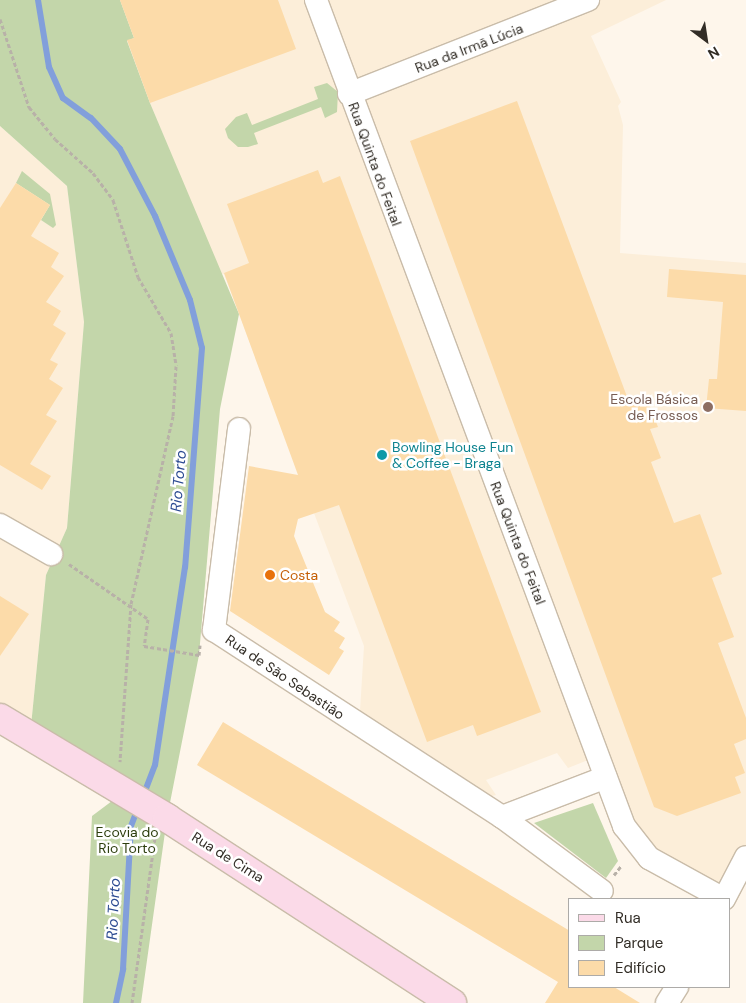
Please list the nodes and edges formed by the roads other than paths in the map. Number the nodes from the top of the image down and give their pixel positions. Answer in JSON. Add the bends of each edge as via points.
{"nodes":[{"id":1,"x":316,"y":0,"type":"edge"},
{"id":2,"x":588,"y":0,"type":"edge"},
{"id":3,"x":350,"y":94,"type":"junction"},
{"id":4,"x":239,"y":429,"type":"dead end"},
{"id":5,"x":0,"y":525,"type":"edge"},
{"id":6,"x":51,"y":554,"type":"road end"},
{"id":7,"x":0,"y":718,"type":"edge"},
{"id":8,"x":606,"y":778,"type":"junction"},
{"id":9,"x":502,"y":817,"type":"junction"},
{"id":10,"x":746,"y":857,"type":"edge"},
{"id":11,"x":602,"y":892,"type":"dead end"},
{"id":12,"x":722,"y":898,"type":"edge"},
{"id":13,"x":725,"y":898,"type":"edge"},
{"id":14,"x":676,"y":988,"type":"edge"},
{"id":15,"x":452,"y":1003,"type":"edge"},
{"id":16,"x":667,"y":1003,"type":"edge"}],
"edges":[{"from":1,"to":3,"type":"street","name":"Rua Quinta do Feital"},
{"from":2,"to":3,"type":"street","name":"Rua da Irmã Lúcia"},
{"from":3,"to":8,"type":"street","name":"Rua Quinta do Feital"},
{"from":4,"to":9,"type":"street","name":"Rua de São Sebastião","via":[[214,630]]},
{"from":5,"to":6,"type":"street"},
{"from":7,"to":15,"type":"main road","name":"Rua de Cima","via":[[122,779],[162,824]]},
{"from":8,"to":9,"type":"street"},
{"from":8,"to":12,"type":"street","name":"Rua Quinta do Feital","via":[[635,845]]},
{"from":9,"to":11,"type":"street","name":"Rua de São Sebastião"},
{"from":10,"to":13,"type":"street"},
{"from":14,"to":16,"type":"street"}]}
